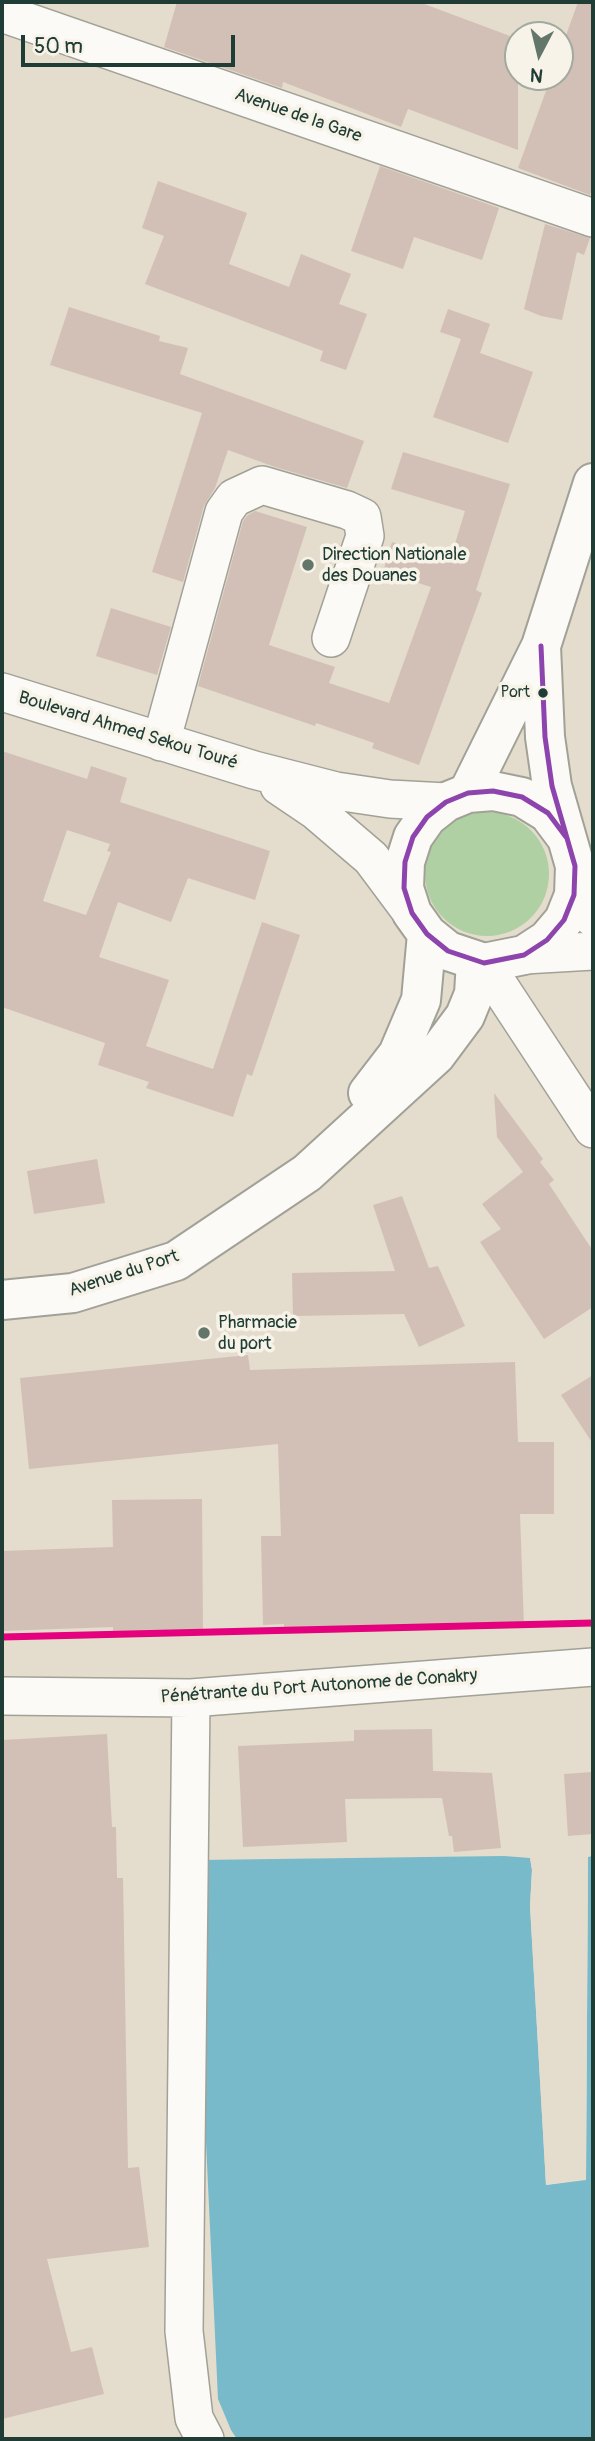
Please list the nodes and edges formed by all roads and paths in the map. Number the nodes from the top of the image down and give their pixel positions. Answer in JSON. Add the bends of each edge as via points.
{"nodes":[{"id":1,"x":2,"y":13,"type":"edge"},
{"id":2,"x":593,"y":218,"type":"edge"},
{"id":3,"x":593,"y":483,"type":"edge"},
{"id":4,"x":331,"y":638,"type":"dead end"},
{"id":5,"x":541,"y":646,"type":"junction"},
{"id":6,"x":2,"y":692,"type":"edge"},
{"id":7,"x":161,"y":742,"type":"junction"},
{"id":8,"x":254,"y":771,"type":"junction"},
{"id":9,"x":457,"y":798,"type":"junction"},
{"id":10,"x":566,"y":837,"type":"junction"},
{"id":11,"x":583,"y":906,"type":"edge"},
{"id":12,"x":419,"y":924,"type":"junction"},
{"id":13,"x":593,"y":951,"type":"edge"},
{"id":14,"x":524,"y":954,"type":"junction"},
{"id":15,"x":480,"y":962,"type":"junction"},
{"id":16,"x":593,"y":1129,"type":"edge"},
{"id":17,"x":307,"y":1173,"type":"junction"},
{"id":18,"x":2,"y":1300,"type":"edge"},
{"id":19,"x":593,"y":1667,"type":"edge"},
{"id":20,"x":2,"y":1696,"type":"edge"},
{"id":21,"x":191,"y":1698,"type":"junction"},
{"id":22,"x":205,"y":2439,"type":"edge"}],
"edges":[{"from":1,"to":2,"type":"street","name":"Avenue de la Gare"},
{"from":3,"to":5,"type":"main road"},
{"from":4,"to":7,"type":"street","via":[[365,537],[362,517],[262,485],[234,498],[224,512]]},
{"from":5,"to":9,"type":"main road"},
{"from":5,"to":10,"type":"main road","via":[[545,737]]},
{"from":6,"to":7,"type":"street","name":"Boulevard Ahmed Sekou Touré"},
{"from":7,"to":8,"type":"street","name":"Boulevard Ahmed Sekou Touré"},
{"from":8,"to":9,"type":"street","name":"Boulevard Ahmed Sekou Touré","via":[[390,799]]},
{"from":8,"to":12,"type":"street","name":"Boulevard Ahmed Sekou Touré","via":[[316,811],[371,858]]},
{"from":9,"to":10,"type":"main road","via":[[493,791],[522,797],[548,813]]},
{"from":9,"to":12,"type":"main road","via":[[427,817],[413,837],[405,862],[404,888]]},
{"from":10,"to":11,"type":"main road"},
{"from":11,"to":14,"type":"main road","via":[[547,940]]},
{"from":12,"to":15,"type":"main road","via":[[448,951]]},
{"from":12,"to":17,"type":"main road","name":"Avenue du Port","via":[[421,999],[398,1054]]},
{"from":13,"to":14,"type":"street"},
{"from":14,"to":15,"type":"main road"},
{"from":15,"to":16,"type":"street"},
{"from":15,"to":17,"type":"main road","name":"Avenue du Port","via":[[465,1016],[436,1055]]},
{"from":17,"to":18,"type":"main road","name":"Avenue du Port","via":[[176,1261],[72,1293]]},
{"from":19,"to":21,"type":"street","name":"Pénétrante du Port Autonome de Conakry"},
{"from":20,"to":21,"type":"street","name":"Pénétrante du Port Autonome de Conakry"},
{"from":21,"to":22,"type":"street","via":[[184,2331],[194,2418]]}]}
